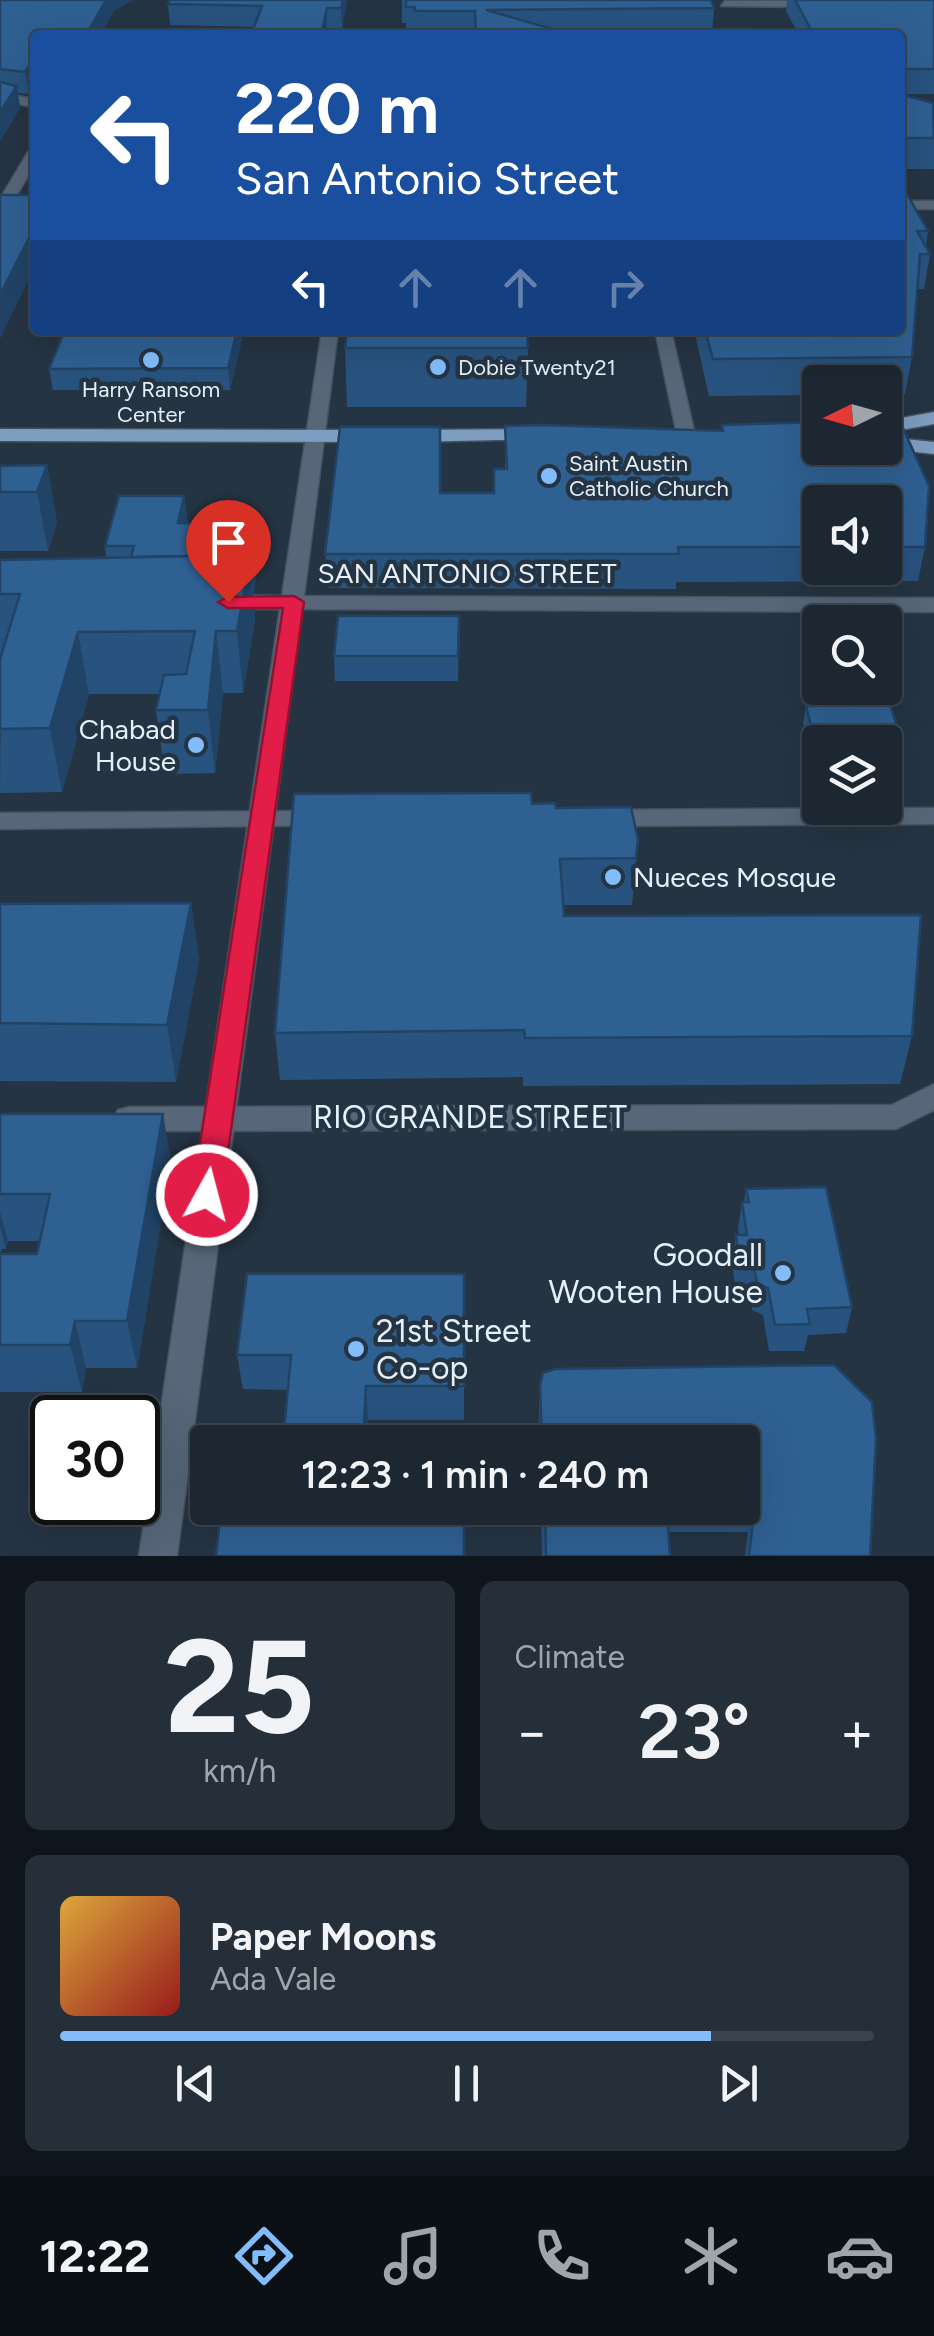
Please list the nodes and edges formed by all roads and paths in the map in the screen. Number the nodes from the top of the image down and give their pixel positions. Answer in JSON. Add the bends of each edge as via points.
{"nodes":[{"id":1,"x":724,"y":2,"type":"edge"},
{"id":2,"x":842,"y":4,"type":"edge"},
{"id":3,"x":732,"y":22,"type":"dead end"},
{"id":4,"x":0,"y":98,"type":"edge"},
{"id":5,"x":30,"y":102,"type":"edge"},
{"id":6,"x":30,"y":161,"type":"edge"},
{"id":7,"x":905,"y":192,"type":"edge"},
{"id":8,"x":934,"y":192,"type":"edge"},
{"id":9,"x":905,"y":205,"type":"edge"},
{"id":10,"x":934,"y":206,"type":"edge"},
{"id":11,"x":0,"y":212,"type":"edge"},
{"id":12,"x":329,"y":335,"type":"edge"},
{"id":13,"x":664,"y":335,"type":"edge"},
{"id":14,"x":934,"y":418,"type":"edge"},
{"id":15,"x":902,"y":424,"type":"edge"},
{"id":16,"x":0,"y":435,"type":"edge"},
{"id":17,"x":567,"y":435,"type":"edge"},
{"id":18,"x":686,"y":435,"type":"edge"},
{"id":19,"x":316,"y":436,"type":"junction"},
{"id":20,"x":902,"y":445,"type":"edge"},
{"id":21,"x":934,"y":448,"type":"edge"},
{"id":22,"x":190,"y":602,"type":"edge"},
{"id":23,"x":294,"y":602,"type":"junction"},
{"id":24,"x":934,"y":605,"type":"edge"},
{"id":25,"x":934,"y":816,"type":"edge"},
{"id":26,"x":582,"y":818,"type":"edge"},
{"id":27,"x":264,"y":819,"type":"junction"},
{"id":28,"x":344,"y":819,"type":"edge"},
{"id":29,"x":0,"y":820,"type":"edge"},
{"id":30,"x":934,"y":1096,"type":"edge"},
{"id":31,"x":217,"y":1118,"type":"junction"},
{"id":32,"x":90,"y":1120,"type":"edge"},
{"id":33,"x":158,"y":1556,"type":"edge"}],
"edges":[{"from":1,"to":2,"type":"street"},
{"from":1,"to":3,"type":"street"},
{"from":4,"to":5,"type":"street"},
{"from":6,"to":11,"type":"street"},
{"from":7,"to":8,"type":"street"},
{"from":9,"to":10,"type":"street"},
{"from":12,"to":19,"type":"street"},
{"from":13,"to":18,"type":"street"},
{"from":14,"to":15,"type":"main road"},
{"from":16,"to":19,"type":"main road"},
{"from":17,"to":19,"type":"main road"},
{"from":19,"to":23,"type":"street"},
{"from":20,"to":21,"type":"main road"},
{"from":22,"to":23,"type":"street","name":"SAN ANTONIO STREET"},
{"from":23,"to":24,"type":"street","name":"SAN ANTONIO STREET"},
{"from":23,"to":27,"type":"street"},
{"from":25,"to":26,"type":"street"},
{"from":27,"to":28,"type":"street"},
{"from":27,"to":29,"type":"street"},
{"from":27,"to":31,"type":"street"},
{"from":30,"to":31,"type":"street","name":"RIO GRANDE STREET","via":[[896,1116]]},
{"from":31,"to":32,"type":"street","name":"RIO GRANDE STREET"},
{"from":31,"to":33,"type":"street"}]}
